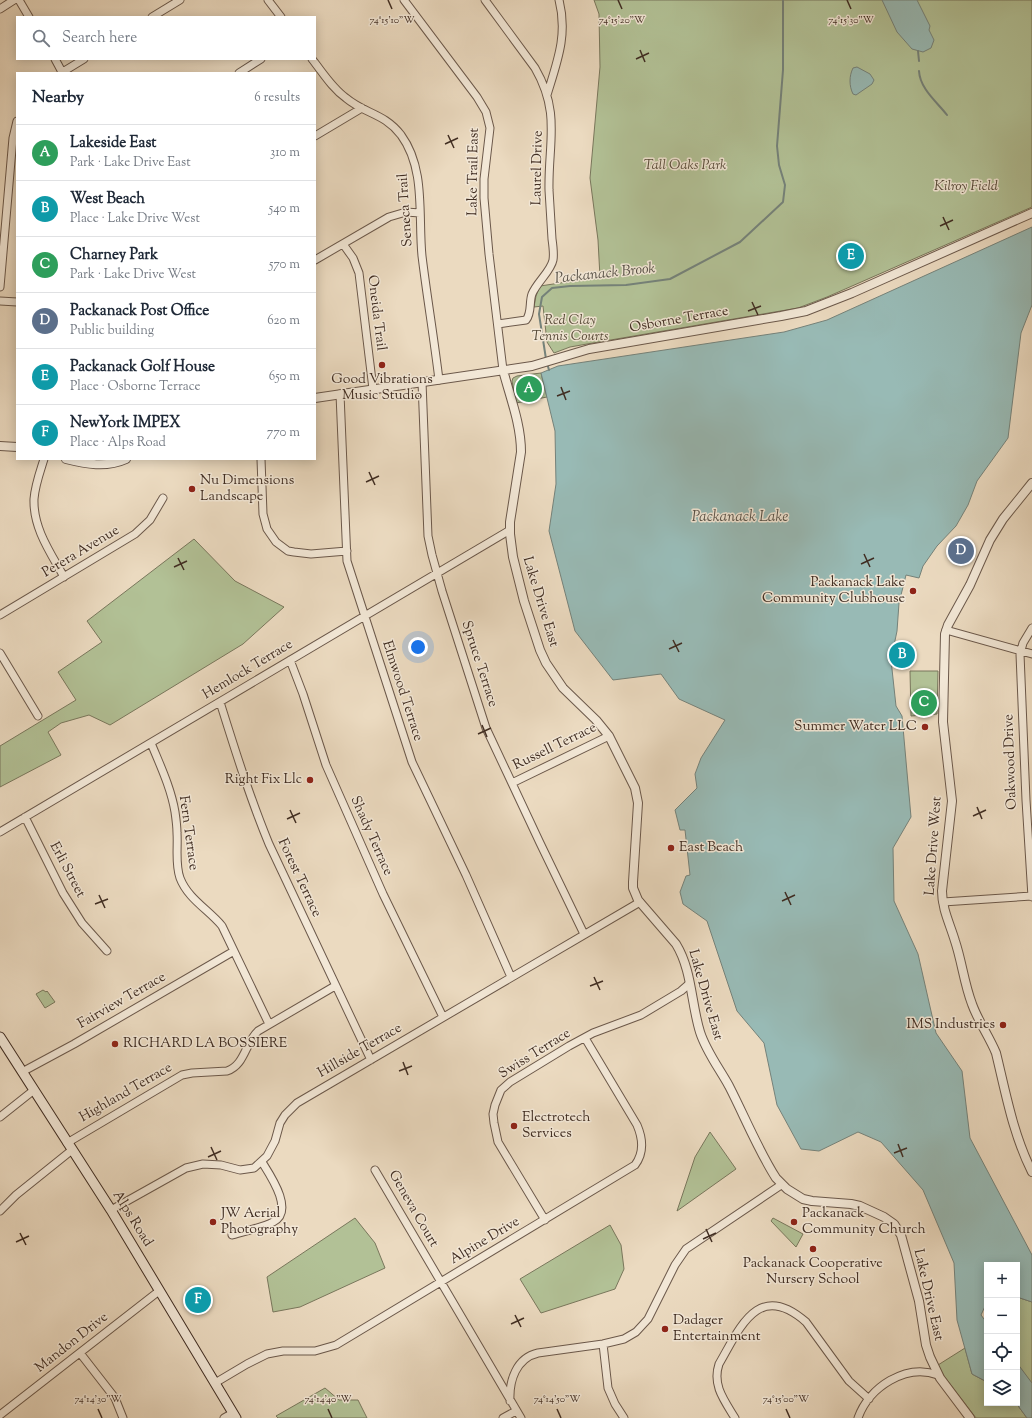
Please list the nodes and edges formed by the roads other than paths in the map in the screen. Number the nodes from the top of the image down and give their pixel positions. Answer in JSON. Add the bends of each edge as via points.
{"nodes":[{"id":1,"x":14,"y":0,"type":"edge"},
{"id":2,"x":19,"y":0,"type":"edge"},
{"id":3,"x":180,"y":0,"type":"edge"},
{"id":4,"x":268,"y":0,"type":"edge"},
{"id":5,"x":404,"y":0,"type":"edge"},
{"id":6,"x":485,"y":0,"type":"edge"},
{"id":7,"x":560,"y":0,"type":"edge"},
{"id":8,"x":0,"y":9,"type":"edge"},
{"id":9,"x":28,"y":16,"type":"edge"},
{"id":10,"x":154,"y":16,"type":"edge"},
{"id":11,"x":280,"y":16,"type":"edge"},
{"id":12,"x":56,"y":60,"type":"edge"},
{"id":13,"x":82,"y":60,"type":"edge"},
{"id":14,"x":259,"y":60,"type":"edge"},
{"id":15,"x":313,"y":60,"type":"edge"},
{"id":16,"x":62,"y":72,"type":"edge"},
{"id":17,"x":241,"y":72,"type":"edge"},
{"id":18,"x":548,"y":95,"type":"junction"},
{"id":19,"x":362,"y":108,"type":"junction"},
{"id":20,"x":16,"y":125,"type":"edge"},
{"id":21,"x":316,"y":135,"type":"edge"},
{"id":22,"x":420,"y":213,"type":"junction"},
{"id":23,"x":1032,"y":213,"type":"edge"},
{"id":24,"x":343,"y":244,"type":"junction"},
{"id":25,"x":316,"y":259,"type":"edge"},
{"id":26,"x":1,"y":266,"type":"edge"},
{"id":27,"x":0,"y":288,"type":"edge"},
{"id":28,"x":0,"y":301,"type":"edge"},
{"id":29,"x":16,"y":302,"type":"edge"},
{"id":30,"x":498,"y":324,"type":"junction"},
{"id":31,"x":503,"y":370,"type":"junction"},
{"id":32,"x":439,"y":380,"type":"junction"},
{"id":33,"x":422,"y":382,"type":"junction"},
{"id":34,"x":373,"y":389,"type":"junction"},
{"id":35,"x":340,"y":394,"type":"junction"},
{"id":36,"x":316,"y":398,"type":"edge"},
{"id":37,"x":0,"y":446,"type":"edge"},
{"id":38,"x":16,"y":447,"type":"edge"},
{"id":39,"x":44,"y":460,"type":"edge"},
{"id":40,"x":70,"y":460,"type":"edge"},
{"id":41,"x":123,"y":460,"type":"edge"},
{"id":42,"x":261,"y":460,"type":"edge"},
{"id":43,"x":1032,"y":483,"type":"edge"},
{"id":44,"x":163,"y":498,"type":"dead end"},
{"id":45,"x":510,"y":530,"type":"junction"},
{"id":46,"x":346,"y":551,"type":"junction"},
{"id":47,"x":437,"y":574,"type":"junction"},
{"id":48,"x":64,"y":577,"type":"junction"},
{"id":49,"x":0,"y":615,"type":"edge"},
{"id":50,"x":364,"y":616,"type":"junction"},
{"id":51,"x":1032,"y":628,"type":"edge"},
{"id":52,"x":946,"y":630,"type":"junction"},
{"id":53,"x":1020,"y":651,"type":"junction"},
{"id":54,"x":0,"y":653,"type":"edge"},
{"id":55,"x":1032,"y":654,"type":"edge"},
{"id":56,"x":290,"y":660,"type":"junction"},
{"id":57,"x":220,"y":702,"type":"junction"},
{"id":58,"x":38,"y":716,"type":"dead end"},
{"id":59,"x":609,"y":736,"type":"junction"},
{"id":60,"x":151,"y":743,"type":"junction"},
{"id":61,"x":512,"y":783,"type":"junction"},
{"id":62,"x":25,"y":817,"type":"junction"},
{"id":63,"x":0,"y":832,"type":"edge"},
{"id":64,"x":1032,"y":896,"type":"edge"},
{"id":65,"x":640,"y":902,"type":"junction"},
{"id":66,"x":943,"y":902,"type":"junction"},
{"id":67,"x":584,"y":934,"type":"junction"},
{"id":68,"x":107,"y":951,"type":"dead end"},
{"id":69,"x":234,"y":951,"type":"junction"},
{"id":70,"x":512,"y":977,"type":"junction"},
{"id":71,"x":689,"y":984,"type":"junction"},
{"id":72,"x":335,"y":986,"type":"junction"},
{"id":73,"x":443,"y":1017,"type":"junction"},
{"id":74,"x":269,"y":1024,"type":"junction"},
{"id":75,"x":0,"y":1037,"type":"edge"},
{"id":76,"x":585,"y":1038,"type":"junction"},
{"id":77,"x":371,"y":1060,"type":"junction"},
{"id":78,"x":22,"y":1072,"type":"junction"},
{"id":79,"x":34,"y":1090,"type":"junction"},
{"id":80,"x":0,"y":1117,"type":"edge"},
{"id":81,"x":70,"y":1146,"type":"junction"},
{"id":82,"x":262,"y":1162,"type":"junction"},
{"id":83,"x":375,"y":1170,"type":"dead end"},
{"id":84,"x":1032,"y":1172,"type":"edge"},
{"id":85,"x":781,"y":1185,"type":"junction"},
{"id":86,"x":111,"y":1210,"type":"junction"},
{"id":87,"x":0,"y":1211,"type":"edge"},
{"id":88,"x":545,"y":1220,"type":"junction"},
{"id":89,"x":232,"y":1235,"type":"dead end"},
{"id":90,"x":441,"y":1283,"type":"junction"},
{"id":91,"x":159,"y":1290,"type":"junction"},
{"id":92,"x":603,"y":1344,"type":"junction"},
{"id":93,"x":80,"y":1352,"type":"junction"},
{"id":94,"x":938,"y":1374,"type":"junction"},
{"id":95,"x":215,"y":1383,"type":"junction"},
{"id":96,"x":869,"y":1399,"type":"junction"},
{"id":97,"x":510,"y":1401,"type":"junction"},
{"id":98,"x":516,"y":1411,"type":"junction"},
{"id":99,"x":234,"y":1415,"type":"edge"},
{"id":100,"x":0,"y":1416,"type":"edge"},
{"id":101,"x":123,"y":1418,"type":"edge"},
{"id":102,"x":224,"y":1418,"type":"edge"},
{"id":103,"x":503,"y":1418,"type":"edge"},
{"id":104,"x":520,"y":1418,"type":"edge"},
{"id":105,"x":624,"y":1418,"type":"edge"},
{"id":106,"x":735,"y":1418,"type":"edge"},
{"id":107,"x":858,"y":1418,"type":"edge"},
{"id":108,"x":970,"y":1418,"type":"edge"}],
"edges":[{"from":1,"to":8,"type":"street"},
{"from":2,"to":9,"type":"street"},
{"from":3,"to":10,"type":"street"},
{"from":4,"to":11,"type":"street"},
{"from":5,"to":30,"type":"street","name":"Lake Trail East","via":[[482,104],[488,120],[490,136],[484,198]]},
{"from":6,"to":18,"type":"street","name":"Laurel Drive","via":[[535,68]]},
{"from":7,"to":18,"type":"street","via":[[562,42]]},
{"from":12,"to":16,"type":"street"},
{"from":13,"to":16,"type":"street"},
{"from":14,"to":17,"type":"street"},
{"from":15,"to":19,"type":"street","name":"Seneca Trail","via":[[334,88]]},
{"from":18,"to":30,"type":"street","name":"Laurel Drive","via":[[552,126],[549,189],[553,260],[535,288],[528,318],[523,322]]},
{"from":19,"to":21,"type":"street"},
{"from":19,"to":22,"type":"street","name":"Seneca Trail","via":[[390,124],[408,146],[418,177]]},
{"from":20,"to":26,"type":"street"},
{"from":22,"to":24,"type":"street","via":[[406,212],[389,217]]},
{"from":22,"to":32,"type":"street","name":"Seneca Trail","via":[[422,254]]},
{"from":23,"to":31,"type":"street","name":"Osborne Terrace","via":[[806,311],[596,347],[532,366]]},
{"from":24,"to":25,"type":"street"},
{"from":24,"to":34,"type":"street","name":"Oneida Trail","via":[[359,273]]},
{"from":26,"to":27,"type":"street"},
{"from":28,"to":29,"type":"street"},
{"from":30,"to":31,"type":"street","name":"Lake Trail East"},
{"from":31,"to":32,"type":"street","name":"Osborne Terrace"},
{"from":31,"to":45,"type":"street","name":"Lake Drive East","via":[[521,442]]},
{"from":32,"to":33,"type":"street","name":"Osborne Terrace"},
{"from":33,"to":34,"type":"street","name":"Osborne Terrace"},
{"from":33,"to":47,"type":"street","name":"Spruce Terrace","via":[[428,536]]},
{"from":34,"to":35,"type":"street","name":"Osborne Terrace"},
{"from":35,"to":36,"type":"street","name":"Osborne Terrace"},
{"from":35,"to":46,"type":"street","name":"Elmwood Terrace"},
{"from":37,"to":38,"type":"street"},
{"from":39,"to":48,"type":"street","via":[[34,508],[42,538]]},
{"from":40,"to":41,"type":"street","via":[[100,464]]},
{"from":42,"to":46,"type":"street","via":[[263,514],[268,530],[276,542],[294,552],[322,554]]},
{"from":43,"to":52,"type":"street","name":"Lake Drive West","via":[[990,540]]},
{"from":44,"to":48,"type":"street","name":"Perera Avenue","via":[[150,520],[135,534]]},
{"from":45,"to":47,"type":"street","name":"Hemlock Terrace"},
{"from":45,"to":59,"type":"street","name":"Lake Drive East","via":[[513,556],[524,601],[546,663],[563,688]]},
{"from":46,"to":50,"type":"street","name":"Elmwood Terrace"},
{"from":47,"to":50,"type":"street","name":"Hemlock Terrace"},
{"from":47,"to":61,"type":"street","name":"Spruce Terrace","via":[[483,718]]},
{"from":48,"to":49,"type":"street","name":"Perera Avenue"},
{"from":50,"to":56,"type":"street","name":"Hemlock Terrace"},
{"from":50,"to":70,"type":"street","name":"Elmwood Terrace","via":[[412,762]]},
{"from":51,"to":53,"type":"street","name":"Oakwood Drive"},
{"from":52,"to":53,"type":"street"},
{"from":52,"to":66,"type":"street","name":"Lake Drive West","via":[[943,722],[952,801],[942,883]]},
{"from":53,"to":55,"type":"street"},
{"from":53,"to":64,"type":"street","name":"Oakwood Drive"},
{"from":54,"to":58,"type":"street"},
{"from":56,"to":57,"type":"street","name":"Hemlock Terrace"},
{"from":56,"to":73,"type":"street","name":"Shady Terrace","via":[[326,765],[383,894]]},
{"from":57,"to":60,"type":"street","name":"Hemlock Terrace"},
{"from":57,"to":72,"type":"street","name":"Forest Terrace","via":[[255,811]]},
{"from":59,"to":61,"type":"street","name":"Russell Terrace"},
{"from":59,"to":65,"type":"street","name":"Lake Drive East","via":[[637,796],[633,882],[635,894]]},
{"from":60,"to":62,"type":"street","name":"Hemlock Terrace"},
{"from":60,"to":69,"type":"street","name":"Fern Terrace","via":[[175,811],[177,866],[181,879],[197,901],[217,919]]},
{"from":61,"to":67,"type":"street","name":"Spruce Terrace"},
{"from":62,"to":63,"type":"street","name":"Hemlock Terrace"},
{"from":62,"to":68,"type":"street","name":"Erli Street","via":[[74,911],[89,933]]},
{"from":64,"to":66,"type":"street"},
{"from":65,"to":67,"type":"street","name":"Hillside Terrace"},
{"from":65,"to":71,"type":"street","name":"Lake Drive East","via":[[676,944],[686,967]]},
{"from":66,"to":84,"type":"street","name":"Lake Drive West","via":[[970,997],[996,1053],[1019,1144]]},
{"from":67,"to":70,"type":"street","name":"Hillside Terrace"},
{"from":69,"to":74,"type":"street","name":"Fern Terrace"},
{"from":69,"to":78,"type":"street","name":"Fairview Terrace"},
{"from":70,"to":73,"type":"street","name":"Hillside Terrace"},
{"from":71,"to":76,"type":"street","name":"Swiss Terrace","via":[[641,1015],[604,1028]]},
{"from":71,"to":85,"type":"street","name":"Lake Drive East","via":[[696,1019],[707,1049],[728,1084],[771,1171]]},
{"from":72,"to":74,"type":"street","name":"Highland Terrace"},
{"from":72,"to":77,"type":"street","name":"Forest Terrace"},
{"from":73,"to":77,"type":"street","name":"Hillside Terrace"},
{"from":74,"to":81,"type":"street","name":"Highland Terrace","via":[[253,1036],[241,1061],[232,1069],[182,1075]]},
{"from":75,"to":78,"type":"main road","name":"Alps Road"},
{"from":76,"to":88,"type":"street","name":"Swiss Terrace","via":[[506,1085],[495,1105],[494,1123],[498,1142]]},
{"from":76,"to":88,"type":"street","name":"Alpine Drive","via":[[637,1125],[642,1140],[641,1154],[630,1169]]},
{"from":77,"to":82,"type":"street","name":"Hillside Terrace","via":[[290,1108],[280,1123],[272,1149]]},
{"from":78,"to":79,"type":"main road","name":"Alps Road"},
{"from":79,"to":80,"type":"street"},
{"from":79,"to":81,"type":"main road","name":"Alps Road"},
{"from":81,"to":86,"type":"main road","name":"Alps Road"},
{"from":81,"to":87,"type":"street","name":"Highland Terrace"},
{"from":82,"to":86,"type":"street","via":[[254,1168],[240,1170],[212,1164],[196,1164]]},
{"from":82,"to":89,"type":"street","via":[[281,1196],[280,1214],[273,1222]]},
{"from":83,"to":90,"type":"street","name":"Geneva Court"},
{"from":85,"to":92,"type":"street","via":[[686,1249],[642,1326],[629,1337]]},
{"from":85,"to":94,"type":"street","name":"Lake Drive East","via":[[795,1195],[812,1201],[860,1206],[894,1224],[900,1235],[919,1301],[926,1345]]},
{"from":86,"to":91,"type":"main road","name":"Alps Road"},
{"from":88,"to":90,"type":"street","name":"Alpine Drive"},
{"from":90,"to":95,"type":"street","name":"Alpine Drive","via":[[336,1345],[315,1351],[267,1354]]},
{"from":90,"to":97,"type":"street","name":"Geneva Court"},
{"from":91,"to":93,"type":"street","name":"Mandon Drive"},
{"from":91,"to":95,"type":"main road","name":"Alps Road"},
{"from":92,"to":97,"type":"street","via":[[538,1352],[529,1356],[515,1372],[510,1387]]},
{"from":92,"to":105,"type":"street","via":[[608,1388]]},
{"from":93,"to":100,"type":"street","name":"Mandon Drive"},
{"from":93,"to":101,"type":"street","via":[[114,1398]]},
{"from":94,"to":96,"type":"street","via":[[924,1370],[909,1372],[879,1388]]},
{"from":94,"to":108,"type":"street","name":"Lake Drive East"},
{"from":95,"to":99,"type":"main road","name":"Alps Road"},
{"from":96,"to":106,"type":"street","via":[[849,1381],[806,1322],[784,1308],[769,1306],[757,1310],[747,1318],[717,1370],[719,1391]]},
{"from":96,"to":107,"type":"street"},
{"from":97,"to":98,"type":"street","name":"Geneva Court"},
{"from":98,"to":103,"type":"street"},
{"from":98,"to":104,"type":"street","name":"Geneva Court"},
{"from":99,"to":102,"type":"street"}]}
